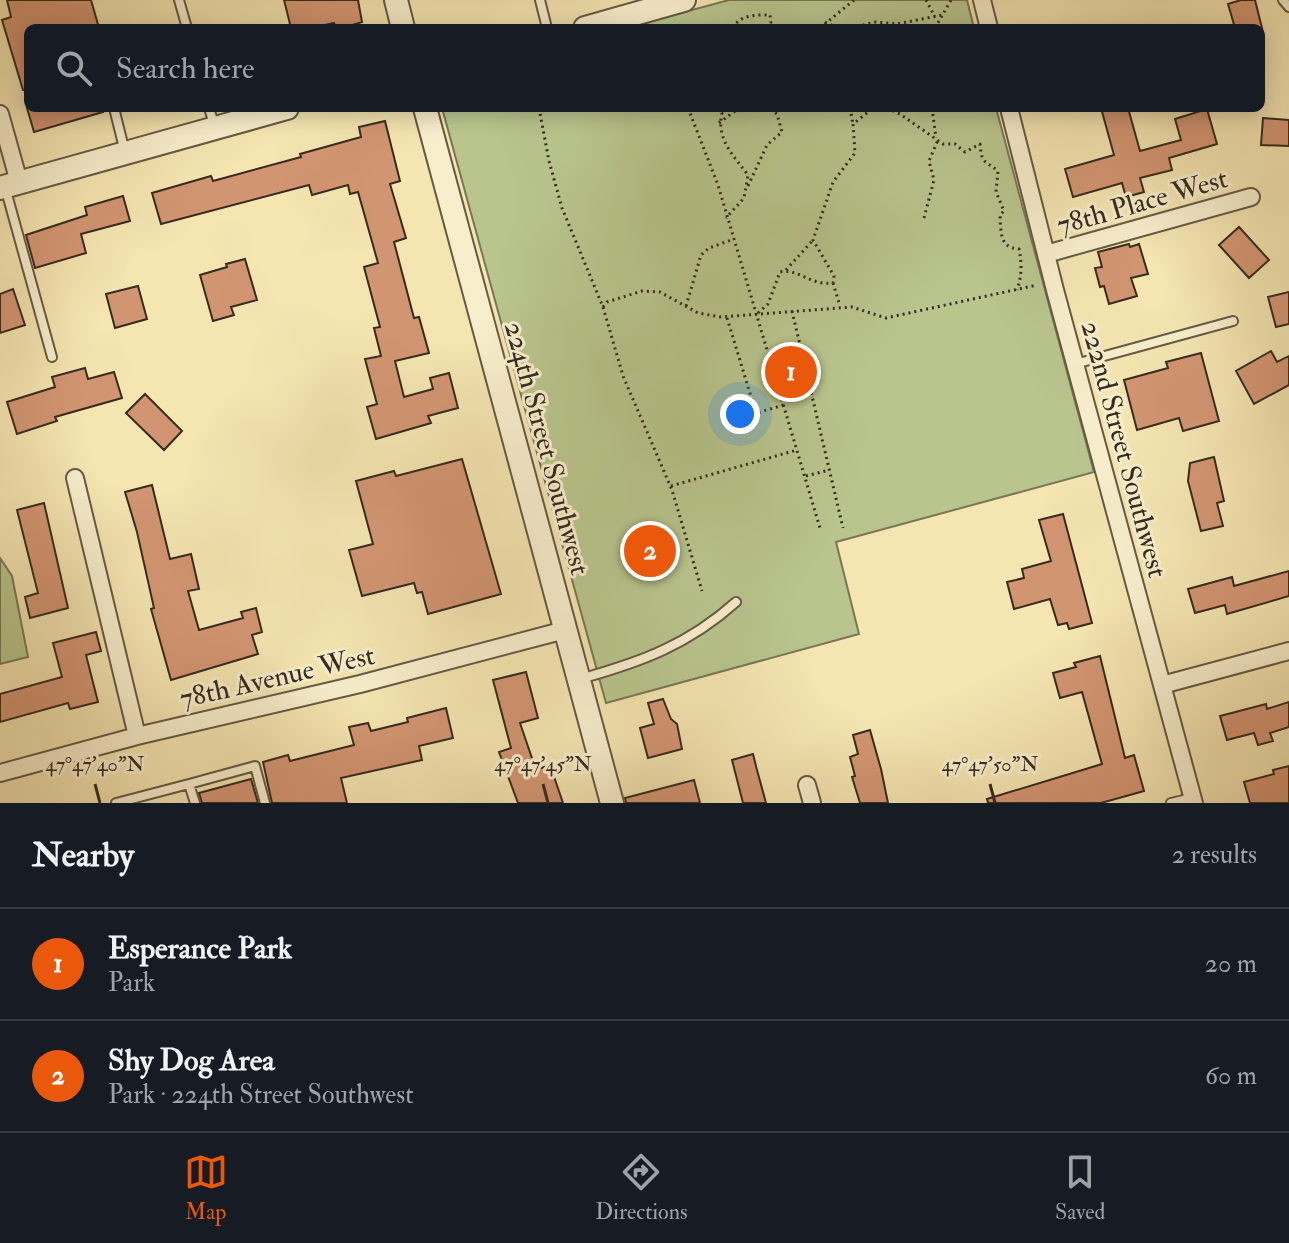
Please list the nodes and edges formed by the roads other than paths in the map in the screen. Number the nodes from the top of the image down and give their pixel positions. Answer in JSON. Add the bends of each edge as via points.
{"nodes":[{"id":1,"x":179,"y":0,"type":"edge"},
{"id":2,"x":396,"y":0,"type":"edge"},
{"id":3,"x":540,"y":0,"type":"edge"},
{"id":4,"x":684,"y":0,"type":"edge"},
{"id":5,"x":982,"y":0,"type":"edge"},
{"id":6,"x":1283,"y":0,"type":"edge"},
{"id":7,"x":1289,"y":7,"type":"edge"},
{"id":8,"x":186,"y":24,"type":"edge"},
{"id":9,"x":402,"y":24,"type":"edge"},
{"id":10,"x":546,"y":24,"type":"edge"},
{"id":11,"x":599,"y":24,"type":"edge"},
{"id":12,"x":988,"y":24,"type":"edge"},
{"id":13,"x":115,"y":112,"type":"edge"},
{"id":14,"x":257,"y":112,"type":"edge"},
{"id":15,"x":426,"y":112,"type":"edge"},
{"id":16,"x":1010,"y":112,"type":"edge"},
{"id":17,"x":0,"y":114,"type":"edge"},
{"id":18,"x":212,"y":118,"type":"edge"},
{"id":19,"x":125,"y":153,"type":"junction"},
{"id":20,"x":8,"y":186,"type":"edge"},
{"id":21,"x":1251,"y":197,"type":"dead end"},
{"id":22,"x":1046,"y":254,"type":"junction"},
{"id":23,"x":1233,"y":321,"type":"dead end"},
{"id":24,"x":52,"y":357,"type":"dead end"},
{"id":25,"x":1075,"y":364,"type":"junction"},
{"id":26,"x":75,"y":478,"type":"dead end"},
{"id":27,"x":736,"y":602,"type":"dead end"},
{"id":28,"x":565,"y":630,"type":"junction"},
{"id":29,"x":1289,"y":651,"type":"edge"},
{"id":30,"x":579,"y":680,"type":"junction"},
{"id":31,"x":1162,"y":685,"type":"junction"},
{"id":32,"x":137,"y":736,"type":"junction"},
{"id":33,"x":0,"y":773,"type":"edge"},
{"id":34,"x":189,"y":784,"type":"junction"},
{"id":35,"x":807,"y":785,"type":"dead end"},
{"id":36,"x":147,"y":799,"type":"edge"},
{"id":37,"x":1193,"y":800,"type":"edge"},
{"id":38,"x":116,"y":803,"type":"edge"},
{"id":39,"x":195,"y":803,"type":"edge"},
{"id":40,"x":265,"y":803,"type":"edge"},
{"id":41,"x":612,"y":803,"type":"edge"},
{"id":42,"x":812,"y":803,"type":"edge"},
{"id":43,"x":1171,"y":803,"type":"edge"}],
"edges":[{"from":1,"to":8,"type":"lane"},
{"from":2,"to":9,"type":"street"},
{"from":3,"to":10,"type":"lane"},
{"from":4,"to":11,"type":"street"},
{"from":5,"to":12,"type":"street"},
{"from":6,"to":7,"type":"lane"},
{"from":13,"to":19,"type":"lane"},
{"from":14,"to":18,"type":"street"},
{"from":15,"to":28,"type":"street","name":"224th Street Southwest"},
{"from":16,"to":22,"type":"street","name":"222nd Street Southwest"},
{"from":17,"to":20,"type":"street"},
{"from":18,"to":19,"type":"street"},
{"from":19,"to":20,"type":"street"},
{"from":20,"to":24,"type":"lane"},
{"from":21,"to":22,"type":"street","name":"78th Place West"},
{"from":22,"to":25,"type":"street","name":"222nd Street Southwest"},
{"from":23,"to":25,"type":"lane"},
{"from":25,"to":31,"type":"street","name":"222nd Street Southwest"},
{"from":26,"to":32,"type":"street"},
{"from":27,"to":30,"type":"lane","via":[[687,639],[636,663]]},
{"from":28,"to":30,"type":"street","name":"224th Street Southwest"},
{"from":28,"to":32,"type":"street","name":"78th Avenue West"},
{"from":29,"to":31,"type":"street"},
{"from":30,"to":41,"type":"street","name":"224th Street Southwest"},
{"from":31,"to":37,"type":"street","name":"222nd Street Southwest"},
{"from":32,"to":33,"type":"street","name":"78th Avenue West"},
{"from":34,"to":36,"type":"lane"},
{"from":34,"to":39,"type":"lane"},
{"from":34,"to":40,"type":"lane","via":[[255,766]]},
{"from":35,"to":42,"type":"street"},
{"from":36,"to":38,"type":"lane"},
{"from":37,"to":43,"type":"lane"}]}
